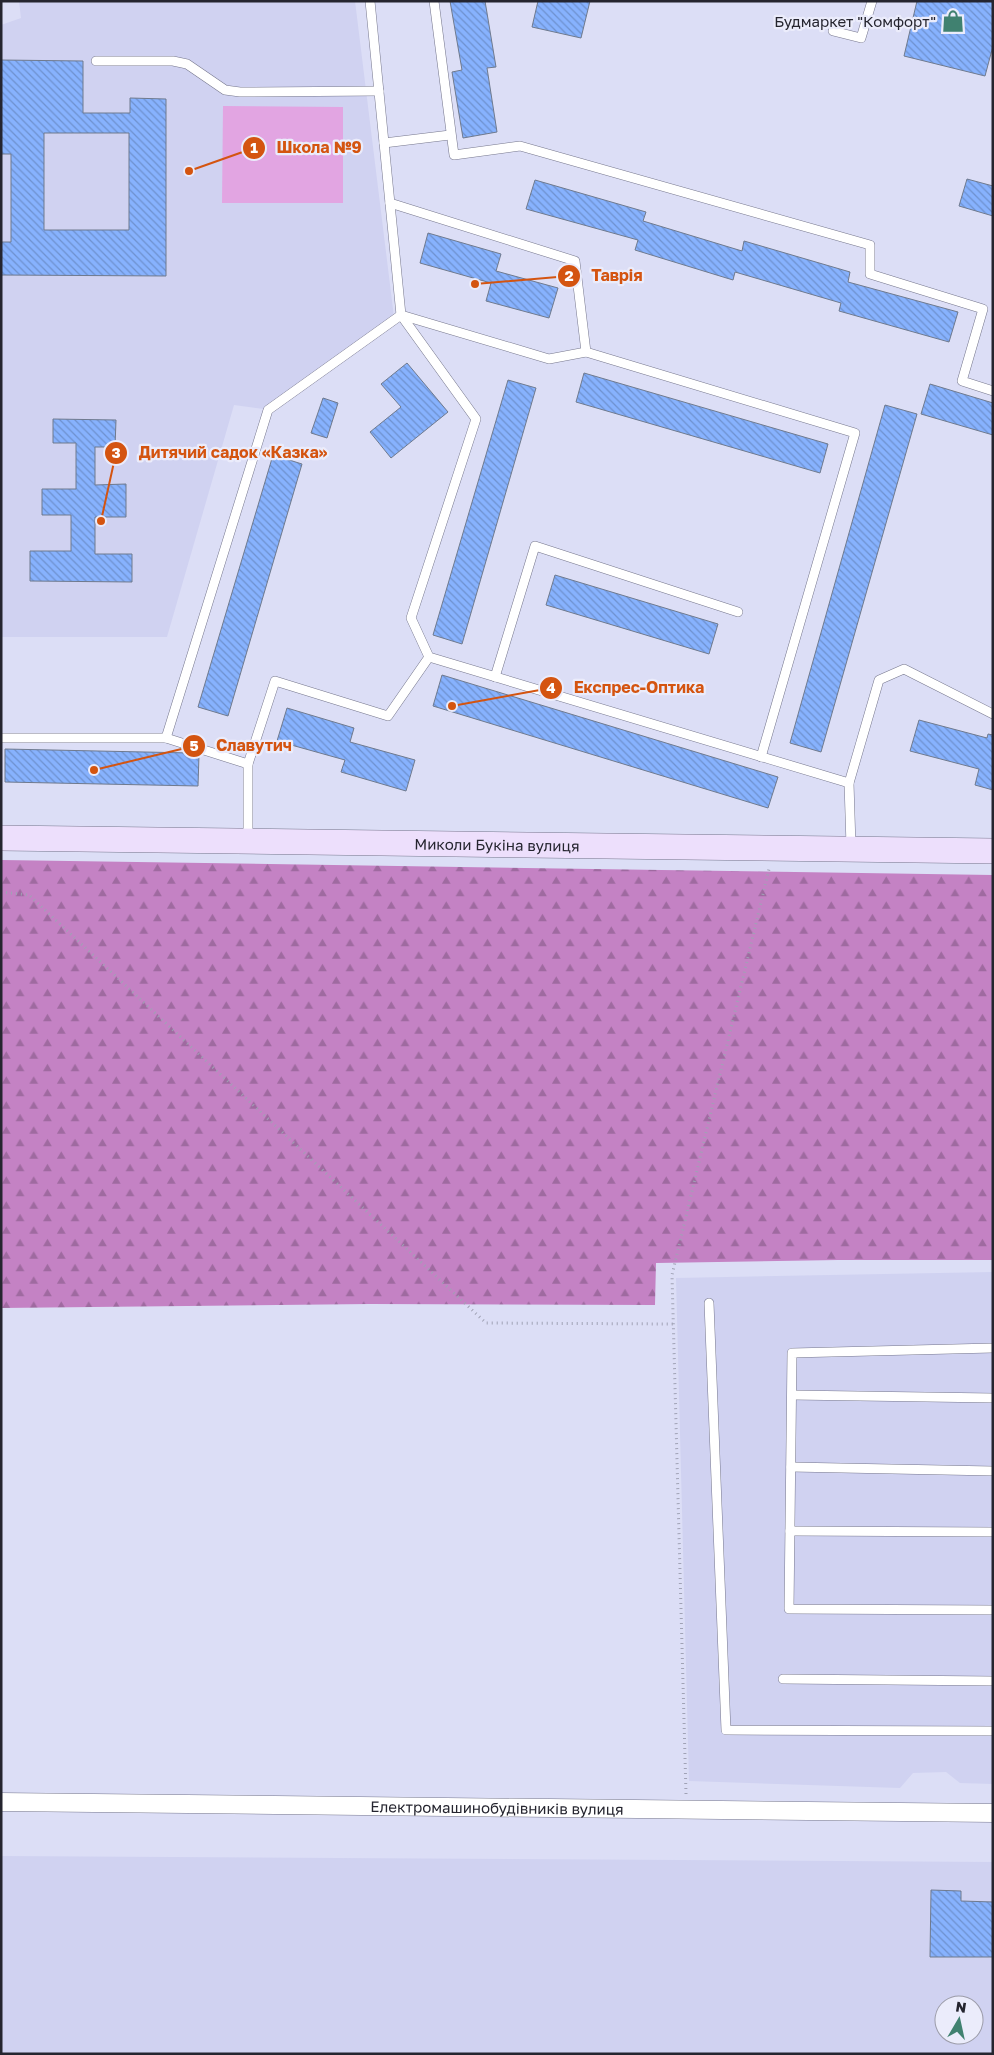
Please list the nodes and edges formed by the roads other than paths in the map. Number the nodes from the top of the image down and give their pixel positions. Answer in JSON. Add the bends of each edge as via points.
{"nodes":[{"id":1,"x":370,"y":1,"type":"edge"},
{"id":2,"x":434,"y":1,"type":"edge"},
{"id":3,"x":872,"y":1,"type":"edge"},
{"id":4,"x":833,"y":31,"type":"dead end"},
{"id":5,"x":96,"y":61,"type":"dead end"},
{"id":6,"x":379,"y":91,"type":"junction"},
{"id":7,"x":450,"y":135,"type":"junction"},
{"id":8,"x":384,"y":143,"type":"junction"},
{"id":9,"x":390,"y":203,"type":"junction"},
{"id":10,"x":401,"y":315,"type":"junction"},
{"id":11,"x":586,"y":352,"type":"junction"},
{"id":12,"x":993,"y":391,"type":"edge"},
{"id":13,"x":738,"y":612,"type":"dead end"},
{"id":14,"x":428,"y":657,"type":"junction"},
{"id":15,"x":495,"y":677,"type":"junction"},
{"id":16,"x":993,"y":714,"type":"edge"},
{"id":17,"x":1,"y":738,"type":"edge"},
{"id":18,"x":166,"y":738,"type":"junction"},
{"id":19,"x":761,"y":757,"type":"junction"},
{"id":20,"x":248,"y":764,"type":"junction"},
{"id":21,"x":849,"y":783,"type":"junction"},
{"id":22,"x":1,"y":838,"type":"edge"},
{"id":23,"x":248,"y":842,"type":"junction"},
{"id":24,"x":852,"y":849,"type":"junction"},
{"id":25,"x":993,"y":851,"type":"edge"},
{"id":26,"x":709,"y":1303,"type":"dead end"},
{"id":27,"x":993,"y":1348,"type":"edge"},
{"id":28,"x":792,"y":1395,"type":"junction"},
{"id":29,"x":993,"y":1398,"type":"edge"},
{"id":30,"x":791,"y":1468,"type":"junction"},
{"id":31,"x":993,"y":1471,"type":"edge"},
{"id":32,"x":790,"y":1531,"type":"junction"},
{"id":33,"x":993,"y":1532,"type":"edge"},
{"id":34,"x":993,"y":1610,"type":"edge"},
{"id":35,"x":783,"y":1679,"type":"dead end"},
{"id":36,"x":993,"y":1681,"type":"edge"},
{"id":37,"x":993,"y":1731,"type":"edge"},
{"id":38,"x":1,"y":1802,"type":"edge"},
{"id":39,"x":993,"y":1813,"type":"edge"}],
"edges":[{"from":1,"to":6,"type":"lane"},
{"from":2,"to":7,"type":"lane"},
{"from":3,"to":4,"type":"lane","via":[[861,38]]},
{"from":5,"to":6,"type":"lane","via":[[173,61],[187,64],[225,90],[240,92]]},
{"from":6,"to":8,"type":"lane"},
{"from":7,"to":8,"type":"lane"},
{"from":7,"to":12,"type":"lane","via":[[454,155],[520,146],[870,245],[870,274],[982,309],[962,381]]},
{"from":8,"to":9,"type":"lane"},
{"from":9,"to":10,"type":"lane"},
{"from":9,"to":11,"type":"lane","via":[[575,261]]},
{"from":10,"to":11,"type":"lane","via":[[549,359]]},
{"from":10,"to":14,"type":"lane","via":[[476,419],[411,618]]},
{"from":10,"to":18,"type":"lane","via":[[268,410]]},
{"from":11,"to":19,"type":"lane","via":[[855,433]]},
{"from":13,"to":15,"type":"lane","via":[[535,546]]},
{"from":14,"to":15,"type":"lane"},
{"from":14,"to":20,"type":"lane","via":[[388,716],[274,682]]},
{"from":15,"to":19,"type":"lane"},
{"from":16,"to":21,"type":"lane","via":[[904,670],[879,680]]},
{"from":17,"to":18,"type":"lane"},
{"from":18,"to":20,"type":"lane"},
{"from":19,"to":21,"type":"lane"},
{"from":20,"to":23,"type":"lane"},
{"from":21,"to":24,"type":"lane"},
{"from":22,"to":23,"type":"street","name":"Миколи Букіна вулиця"},
{"from":23,"to":24,"type":"street","name":"Миколи Букіна вулиця"},
{"from":24,"to":25,"type":"street","name":"Миколи Букіна вулиця"},
{"from":26,"to":37,"type":"lane","via":[[726,1730]]},
{"from":27,"to":28,"type":"lane","via":[[792,1353]]},
{"from":28,"to":29,"type":"lane"},
{"from":28,"to":30,"type":"lane"},
{"from":30,"to":31,"type":"lane"},
{"from":30,"to":32,"type":"lane"},
{"from":32,"to":33,"type":"lane"},
{"from":32,"to":34,"type":"lane","via":[[789,1609]]},
{"from":35,"to":36,"type":"lane"},
{"from":38,"to":39,"type":"street","name":"Електромашинобудівників вулиця"}]}
